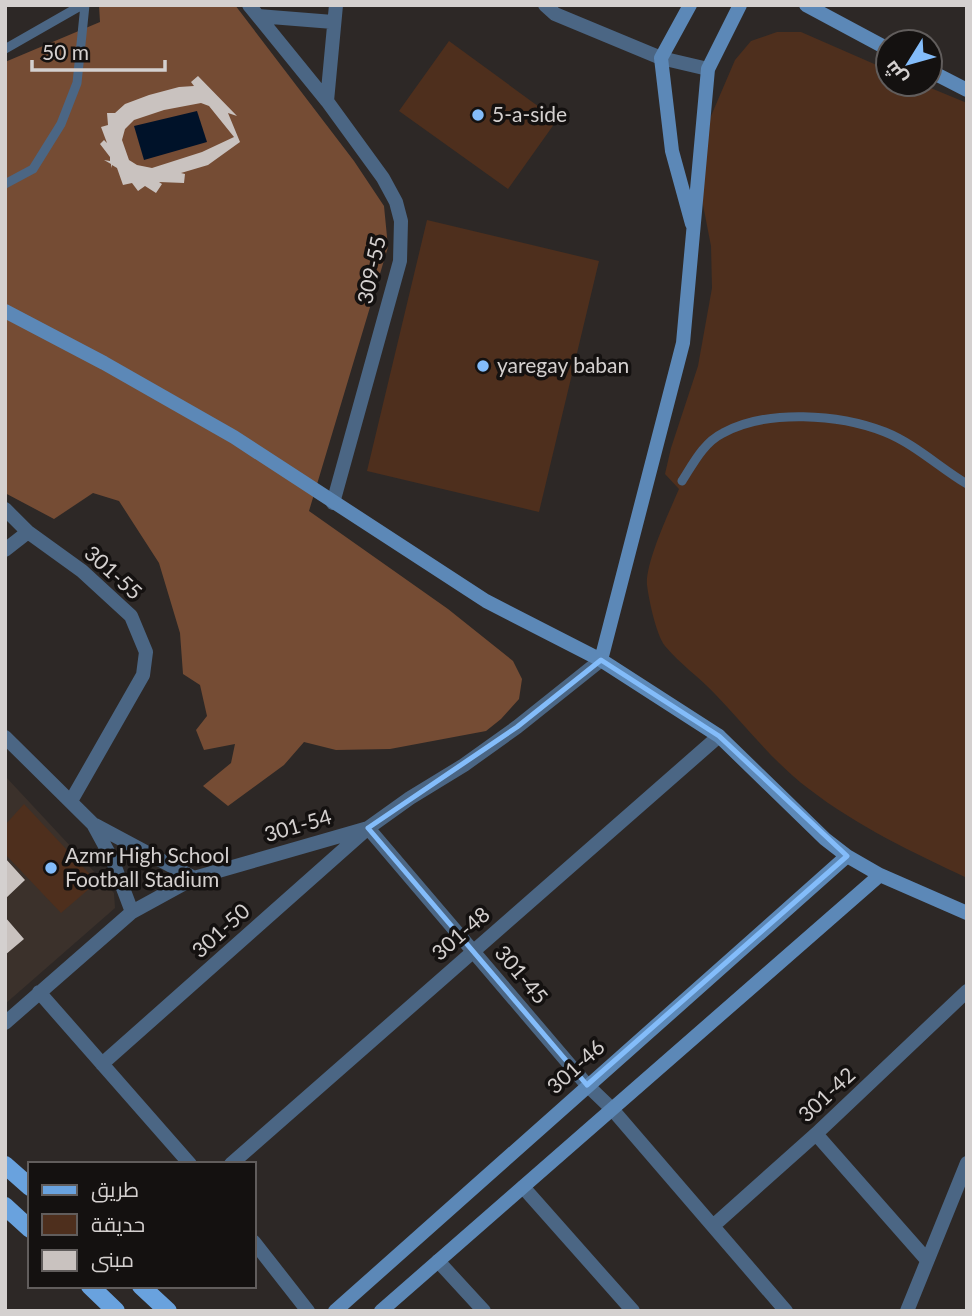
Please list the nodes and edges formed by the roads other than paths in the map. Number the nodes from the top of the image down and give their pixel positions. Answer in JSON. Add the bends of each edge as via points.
{"nodes":[{"id":1,"x":83,"y":5,"type":"edge"},
{"id":2,"x":336,"y":5,"type":"edge"},
{"id":3,"x":545,"y":5,"type":"edge"},
{"id":4,"x":690,"y":5,"type":"edge"},
{"id":5,"x":740,"y":5,"type":"edge"},
{"id":6,"x":806,"y":5,"type":"edge"},
{"id":7,"x":253,"y":11,"type":"edge"},
{"id":8,"x":333,"y":22,"type":"junction"},
{"id":9,"x":874,"y":41,"type":"edge"},
{"id":10,"x":5,"y":49,"type":"edge"},
{"id":11,"x":661,"y":58,"type":"junction"},
{"id":12,"x":708,"y":69,"type":"junction"},
{"id":13,"x":944,"y":78,"type":"edge"},
{"id":14,"x":967,"y":90,"type":"edge"},
{"id":15,"x":327,"y":101,"type":"junction"},
{"id":16,"x":5,"y":184,"type":"edge"},
{"id":17,"x":695,"y":234,"type":"junction"},
{"id":18,"x":5,"y":311,"type":"edge"},
{"id":19,"x":682,"y":481,"type":"dead end"},
{"id":20,"x":967,"y":484,"type":"edge"},
{"id":21,"x":333,"y":503,"type":"junction"},
{"id":22,"x":5,"y":509,"type":"edge"},
{"id":23,"x":28,"y":532,"type":"junction"},
{"id":24,"x":5,"y":550,"type":"edge"},
{"id":25,"x":601,"y":660,"type":"junction"},
{"id":26,"x":719,"y":736,"type":"junction"},
{"id":27,"x":5,"y":737,"type":"edge"},
{"id":28,"x":71,"y":801,"type":"junction"},
{"id":29,"x":93,"y":824,"type":"junction"},
{"id":30,"x":368,"y":828,"type":"junction"},
{"id":31,"x":847,"y":856,"type":"junction"},
{"id":32,"x":880,"y":875,"type":"junction"},
{"id":33,"x":194,"y":878,"type":"junction"},
{"id":34,"x":132,"y":912,"type":"junction"},
{"id":35,"x":967,"y":912,"type":"edge"},
{"id":36,"x":473,"y":951,"type":"junction"},
{"id":37,"x":967,"y":991,"type":"edge"},
{"id":38,"x":39,"y":992,"type":"junction"},
{"id":39,"x":5,"y":1023,"type":"edge"},
{"id":40,"x":102,"y":1064,"type":"junction"},
{"id":41,"x":587,"y":1085,"type":"junction"},
{"id":42,"x":612,"y":1109,"type":"junction"},
{"id":43,"x":816,"y":1134,"type":"junction"},
{"id":44,"x":188,"y":1162,"type":"edge"},
{"id":45,"x":233,"y":1162,"type":"edge"},
{"id":46,"x":967,"y":1163,"type":"edge"},
{"id":47,"x":5,"y":1165,"type":"edge"},
{"id":48,"x":28,"y":1185,"type":"edge"},
{"id":49,"x":523,"y":1187,"type":"junction"},
{"id":50,"x":5,"y":1206,"type":"edge"},
{"id":51,"x":713,"y":1226,"type":"junction"},
{"id":52,"x":28,"y":1227,"type":"edge"},
{"id":53,"x":256,"y":1245,"type":"edge"},
{"id":54,"x":928,"y":1260,"type":"junction"},
{"id":55,"x":438,"y":1261,"type":"junction"},
{"id":56,"x":92,"y":1288,"type":"edge"},
{"id":57,"x":143,"y":1288,"type":"edge"},
{"id":58,"x":107,"y":1308,"type":"edge"},
{"id":59,"x":168,"y":1311,"type":"edge"},
{"id":60,"x":308,"y":1311,"type":"edge"},
{"id":61,"x":335,"y":1311,"type":"edge"},
{"id":62,"x":381,"y":1311,"type":"edge"},
{"id":63,"x":484,"y":1311,"type":"edge"},
{"id":64,"x":633,"y":1311,"type":"edge"},
{"id":65,"x":786,"y":1311,"type":"edge"},
{"id":66,"x":907,"y":1311,"type":"edge"}],
"edges":[{"from":1,"to":10,"type":"lane"},
{"from":1,"to":16,"type":"lane","via":[[77,83],[61,124],[33,169]]},
{"from":2,"to":8,"type":"street"},
{"from":3,"to":11,"type":"street","via":[[555,14]]},
{"from":4,"to":11,"type":"main road"},
{"from":5,"to":12,"type":"main road"},
{"from":6,"to":9,"type":"main road"},
{"from":7,"to":8,"type":"street"},
{"from":7,"to":15,"type":"street","name":"309-55"},
{"from":8,"to":15,"type":"street"},
{"from":11,"to":12,"type":"street"},
{"from":11,"to":17,"type":"main road","via":[[672,151]]},
{"from":12,"to":17,"type":"main road"},
{"from":13,"to":14,"type":"main road"},
{"from":15,"to":21,"type":"street","name":"309-55","via":[[396,202],[402,240]]},
{"from":17,"to":25,"type":"main road","via":[[683,343]]},
{"from":18,"to":21,"type":"main road","via":[[234,437]]},
{"from":19,"to":20,"type":"lane","via":[[701,450],[721,433],[766,420],[807,417],[886,432]]},
{"from":21,"to":25,"type":"main road","via":[[486,601]]},
{"from":22,"to":23,"type":"street","name":"301-55"},
{"from":23,"to":24,"type":"street"},
{"from":23,"to":28,"type":"street","name":"301-55","via":[[82,570],[131,616],[146,652],[143,675]]},
{"from":25,"to":26,"type":"main road"},
{"from":25,"to":30,"type":"street","name":"301-54","via":[[517,727]]},
{"from":26,"to":31,"type":"main road"},
{"from":26,"to":36,"type":"street","name":"301-48"},
{"from":27,"to":28,"type":"street"},
{"from":28,"to":29,"type":"street"},
{"from":29,"to":33,"type":"street"},
{"from":29,"to":34,"type":"street"},
{"from":30,"to":33,"type":"street","name":"301-54"},
{"from":30,"to":36,"type":"street","name":"301-45"},
{"from":30,"to":40,"type":"street","name":"301-50"},
{"from":31,"to":32,"type":"main road"},
{"from":31,"to":41,"type":"main road","name":"301-46"},
{"from":32,"to":35,"type":"main road"},
{"from":32,"to":42,"type":"main road"},
{"from":33,"to":34,"type":"street","name":"301-54"},
{"from":34,"to":38,"type":"street","name":"301-54"},
{"from":36,"to":41,"type":"street","name":"301-45"},
{"from":36,"to":45,"type":"street","name":"301-48"},
{"from":37,"to":43,"type":"street","name":"301-42"},
{"from":38,"to":39,"type":"street","name":"301-54"},
{"from":38,"to":40,"type":"street"},
{"from":40,"to":44,"type":"street"},
{"from":41,"to":42,"type":"street","name":"301-45"},
{"from":41,"to":61,"type":"main road","name":"301-46"},
{"from":42,"to":49,"type":"main road"},
{"from":42,"to":51,"type":"street","name":"301-45"},
{"from":43,"to":51,"type":"street","name":"301-42"},
{"from":43,"to":54,"type":"street"},
{"from":46,"to":54,"type":"street"},
{"from":47,"to":48,"type":"main road"},
{"from":49,"to":55,"type":"main road"},
{"from":49,"to":64,"type":"street"},
{"from":50,"to":52,"type":"main road"},
{"from":51,"to":65,"type":"street","name":"301-45"},
{"from":53,"to":60,"type":"street"},
{"from":54,"to":66,"type":"street"},
{"from":55,"to":62,"type":"main road"},
{"from":55,"to":63,"type":"street"},
{"from":56,"to":58,"type":"main road"},
{"from":57,"to":59,"type":"main road"}]}
